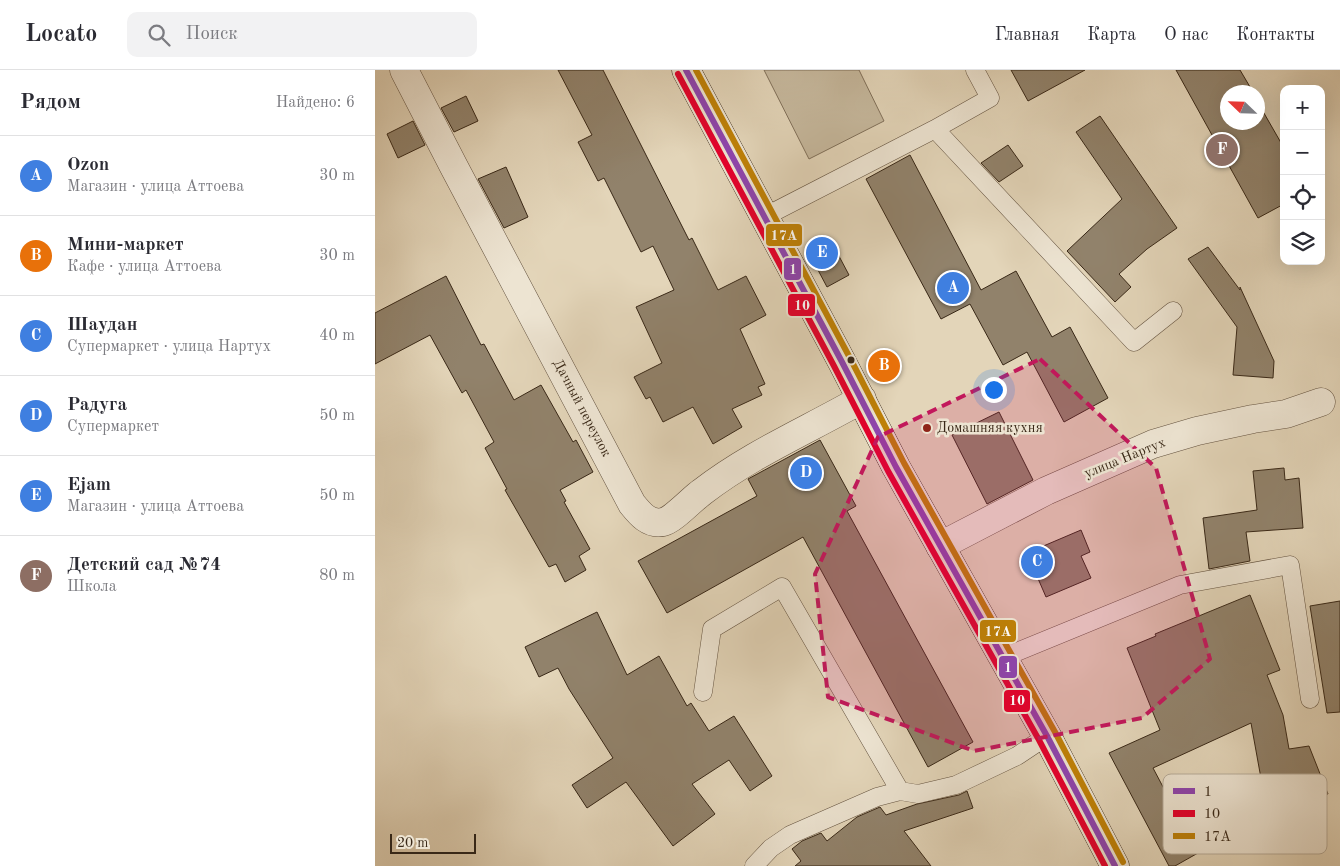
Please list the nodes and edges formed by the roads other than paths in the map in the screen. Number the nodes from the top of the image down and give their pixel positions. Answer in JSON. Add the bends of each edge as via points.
{"nodes":[{"id":1,"x":404,"y":70,"type":"edge"},
{"id":2,"x":686,"y":70,"type":"edge"},
{"id":3,"x":975,"y":70,"type":"edge"},
{"id":4,"x":935,"y":129,"type":"junction"},
{"id":5,"x":764,"y":217,"type":"junction"},
{"id":6,"x":1173,"y":311,"type":"dead end"},
{"id":7,"x":862,"y":399,"type":"junction"},
{"id":8,"x":1321,"y":402,"type":"dead end"},
{"id":9,"x":940,"y":546,"type":"junction"},
{"id":10,"x":1003,"y":658,"type":"junction"},
{"id":11,"x":703,"y":692,"type":"dead end"},
{"id":12,"x":1310,"y":699,"type":"dead end"},
{"id":13,"x":1047,"y":736,"type":"junction"},
{"id":14,"x":900,"y":792,"type":"junction"},
{"id":15,"x":754,"y":866,"type":"edge"},
{"id":16,"x":1115,"y":866,"type":"edge"}],
"edges":[{"from":1,"to":7,"type":"street","name":"Дачный переулок","via":[[640,515],[651,522],[671,519],[721,477]]},
{"from":2,"to":5,"type":"street"},
{"from":3,"to":4,"type":"lane","via":[[990,98]]},
{"from":4,"to":5,"type":"lane"},
{"from":4,"to":6,"type":"lane","via":[[1134,342]]},
{"from":5,"to":7,"type":"street"},
{"from":7,"to":9,"type":"street"},
{"from":8,"to":9,"type":"street","name":"улица Нартух","via":[[1286,414],[1206,429],[1153,444],[1046,491]]},
{"from":9,"to":10,"type":"street"},
{"from":10,"to":12,"type":"lane","via":[[1180,585],[1290,565]]},
{"from":10,"to":13,"type":"street"},
{"from":11,"to":14,"type":"lane","via":[[712,629],[782,587]]},
{"from":13,"to":14,"type":"lane","via":[[1017,756],[956,785],[918,794]]},
{"from":13,"to":16,"type":"street"},
{"from":14,"to":15,"type":"lane","via":[[877,797],[790,835],[771,848]]}]}
